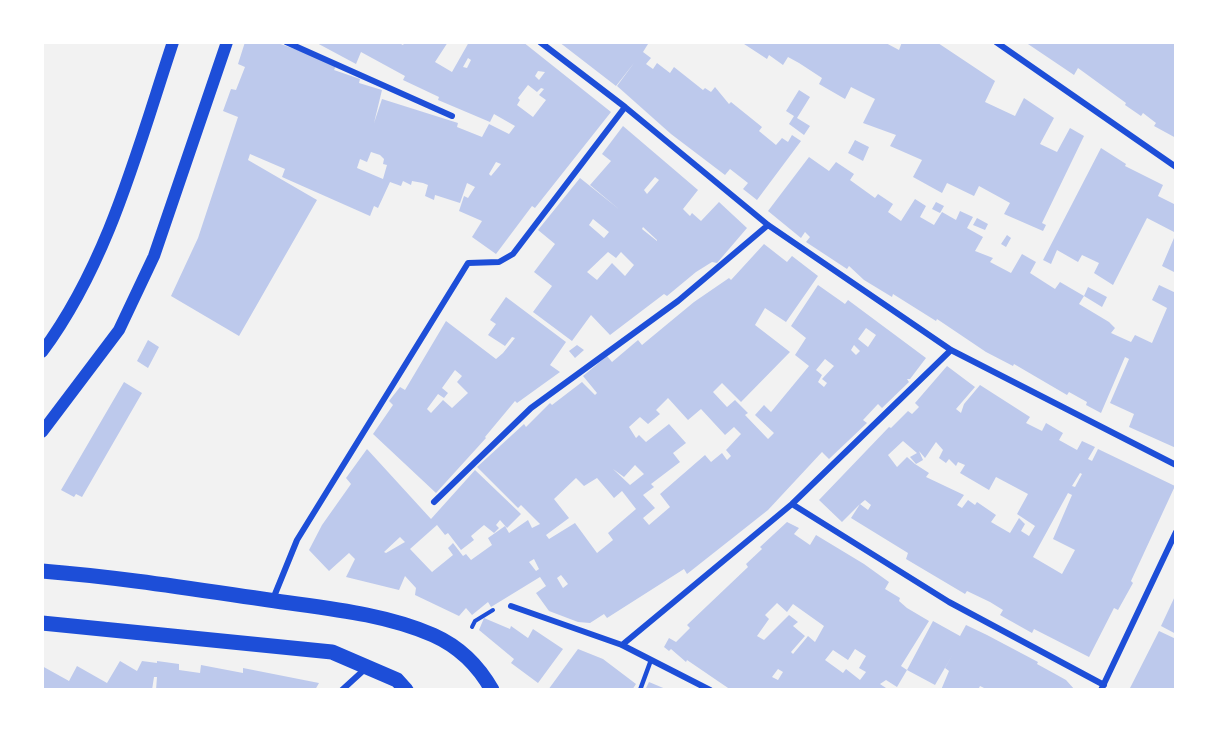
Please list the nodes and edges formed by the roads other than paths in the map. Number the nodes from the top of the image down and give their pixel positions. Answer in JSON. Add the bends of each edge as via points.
{"nodes":[{"id":1,"x":173,"y":42,"type":"edge"},
{"id":2,"x":227,"y":42,"type":"edge"},
{"id":3,"x":286,"y":42,"type":"edge"},
{"id":4,"x":540,"y":42,"type":"edge"},
{"id":5,"x":996,"y":42,"type":"edge"},
{"id":6,"x":625,"y":107,"type":"junction"},
{"id":7,"x":452,"y":116,"type":"dead end"},
{"id":8,"x":1176,"y":167,"type":"edge"},
{"id":9,"x":768,"y":225,"type":"junction"},
{"id":10,"x":951,"y":350,"type":"junction"},
{"id":11,"x":42,"y":352,"type":"edge"},
{"id":12,"x":42,"y":432,"type":"edge"},
{"id":13,"x":1176,"y":465,"type":"edge"},
{"id":14,"x":434,"y":502,"type":"dead end"},
{"id":15,"x":792,"y":504,"type":"junction"},
{"id":16,"x":1176,"y":532,"type":"edge"},
{"id":17,"x":46,"y":569,"type":"edge"},
{"id":18,"x":272,"y":601,"type":"junction"},
{"id":19,"x":511,"y":606,"type":"road end"},
{"id":20,"x":42,"y":623,"type":"edge"},
{"id":21,"x":622,"y":645,"type":"junction"},
{"id":22,"x":651,"y":660,"type":"junction"},
{"id":23,"x":367,"y":666,"type":"junction"},
{"id":24,"x":1102,"y":687,"type":"edge"},
{"id":25,"x":342,"y":690,"type":"edge"},
{"id":26,"x":406,"y":690,"type":"edge"},
{"id":27,"x":492,"y":690,"type":"edge"},
{"id":28,"x":640,"y":690,"type":"edge"},
{"id":29,"x":710,"y":690,"type":"edge"}],
"edges":[{"from":1,"to":11,"type":"main road","via":[[104,242],[63,324]]},
{"from":2,"to":12,"type":"main road","via":[[154,256],[119,330]]},
{"from":3,"to":7,"type":"street"},
{"from":4,"to":6,"type":"street"},
{"from":5,"to":8,"type":"street"},
{"from":6,"to":9,"type":"street"},
{"from":6,"to":18,"type":"street","via":[[513,254],[499,262],[468,263],[297,540]]},
{"from":9,"to":10,"type":"street"},
{"from":9,"to":14,"type":"street","via":[[678,302],[531,408]]},
{"from":10,"to":13,"type":"street"},
{"from":10,"to":15,"type":"street"},
{"from":15,"to":21,"type":"street"},
{"from":15,"to":24,"type":"street","via":[[949,602]]},
{"from":16,"to":24,"type":"street"},
{"from":17,"to":18,"type":"main road"},
{"from":18,"to":27,"type":"main road","via":[[390,621],[433,635],[475,663]]},
{"from":19,"to":21,"type":"street"},
{"from":20,"to":23,"type":"main road","via":[[332,652]]},
{"from":21,"to":22,"type":"street"},
{"from":22,"to":28,"type":"lane"},
{"from":22,"to":29,"type":"street"},
{"from":23,"to":25,"type":"street"},
{"from":23,"to":26,"type":"main road","via":[[397,680]]}]}
